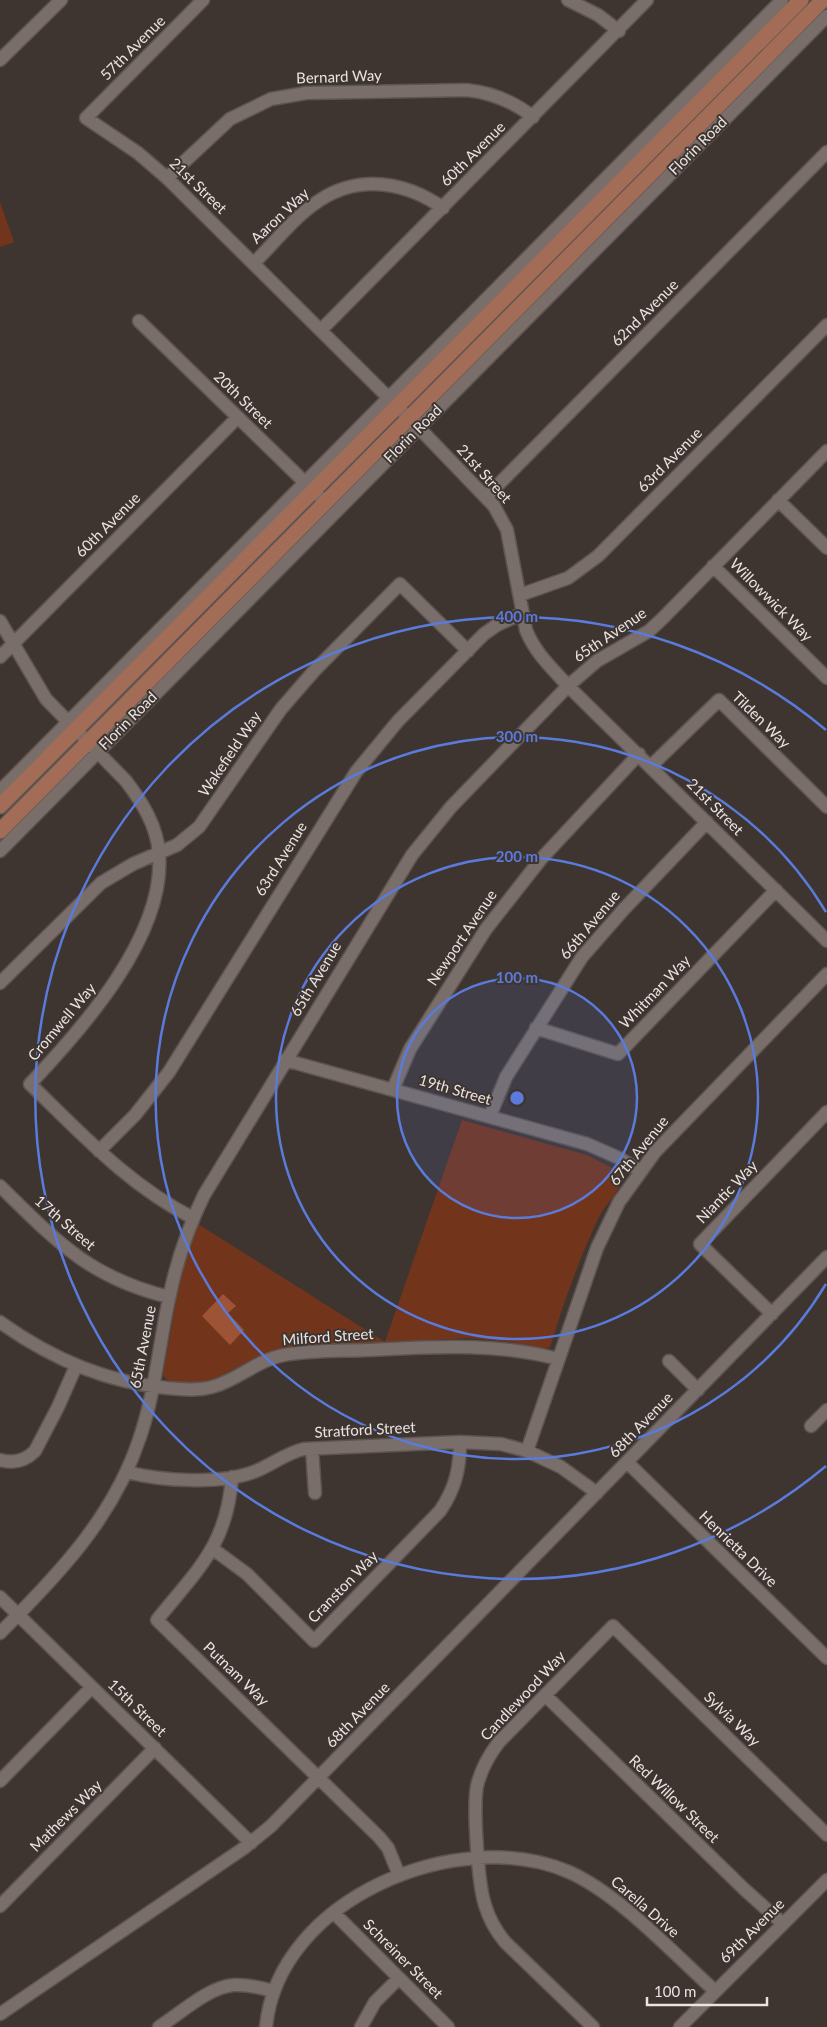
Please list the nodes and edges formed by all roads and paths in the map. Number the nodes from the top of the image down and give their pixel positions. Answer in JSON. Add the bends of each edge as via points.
{"nodes":[{"id":1,"x":60,"y":0,"type":"edge"},
{"id":2,"x":203,"y":0,"type":"edge"},
{"id":3,"x":568,"y":0,"type":"edge"},
{"id":4,"x":647,"y":0,"type":"edge"},
{"id":5,"x":782,"y":0,"type":"edge"},
{"id":6,"x":817,"y":10,"type":"edge"},
{"id":7,"x":619,"y":31,"type":"junction"},
{"id":8,"x":0,"y":60,"type":"edge"},
{"id":9,"x":534,"y":117,"type":"junction"},
{"id":10,"x":86,"y":118,"type":"joint"},
{"id":11,"x":827,"y":152,"type":"edge"},
{"id":12,"x":167,"y":178,"type":"junction"},
{"id":13,"x":443,"y":208,"type":"junction"},
{"id":14,"x":254,"y":263,"type":"junction"},
{"id":15,"x":138,"y":321,"type":"dead end"},
{"id":16,"x":827,"y":325,"type":"edge"},
{"id":17,"x":321,"y":330,"type":"junction"},
{"id":18,"x":393,"y":401,"type":"junction"},
{"id":19,"x":238,"y":417,"type":"junction"},
{"id":20,"x":414,"y":422,"type":"junction"},
{"id":21,"x":827,"y":451,"type":"edge"},
{"id":22,"x":309,"y":486,"type":"junction"},
{"id":23,"x":486,"y":496,"type":"junction"},
{"id":24,"x":778,"y":500,"type":"junction"},
{"id":25,"x":325,"y":502,"type":"junction"},
{"id":26,"x":827,"y":548,"type":"edge"},
{"id":27,"x":713,"y":566,"type":"junction"},
{"id":28,"x":520,"y":595,"type":"junction"},
{"id":29,"x":523,"y":613,"type":"junction"},
{"id":30,"x":0,"y":622,"type":"edge"},
{"id":31,"x":13,"y":644,"type":"junction"},
{"id":32,"x":468,"y":651,"type":"junction"},
{"id":33,"x":0,"y":657,"type":"edge"},
{"id":34,"x":827,"y":678,"type":"edge"},
{"id":35,"x":568,"y":686,"type":"junction"},
{"id":36,"x":71,"y":727,"type":"junction"},
{"id":37,"x":92,"y":748,"type":"junction"},
{"id":38,"x":639,"y":754,"type":"junction"},
{"id":39,"x":651,"y":766,"type":"junction"},
{"id":40,"x":0,"y":790,"type":"edge"},
{"id":41,"x":0,"y":806,"type":"edge"},
{"id":42,"x":827,"y":806,"type":"edge"},
{"id":43,"x":707,"y":822,"type":"junction"},
{"id":44,"x":0,"y":831,"type":"edge"},
{"id":45,"x":0,"y":851,"type":"edge"},
{"id":46,"x":160,"y":854,"type":"junction"},
{"id":47,"x":776,"y":890,"type":"junction"},
{"id":48,"x":827,"y":941,"type":"edge"},
{"id":49,"x":827,"y":974,"type":"edge"},
{"id":50,"x":0,"y":983,"type":"edge"},
{"id":51,"x":536,"y":1028,"type":"junction"},
{"id":52,"x":285,"y":1060,"type":"junction"},
{"id":53,"x":393,"y":1089,"type":"junction"},
{"id":54,"x":827,"y":1112,"type":"edge"},
{"id":55,"x":490,"y":1116,"type":"junction"},
{"id":56,"x":99,"y":1150,"type":"junction"},
{"id":57,"x":640,"y":1171,"type":"junction"},
{"id":58,"x":0,"y":1186,"type":"edge"},
{"id":59,"x":192,"y":1218,"type":"junction"},
{"id":60,"x":827,"y":1257,"type":"edge"},
{"id":61,"x":169,"y":1298,"type":"junction"},
{"id":62,"x":772,"y":1314,"type":"junction"},
{"id":63,"x":0,"y":1322,"type":"edge"},
{"id":64,"x":558,"y":1359,"type":"junction"},
{"id":65,"x":669,"y":1361,"type":"dead end"},
{"id":66,"x":76,"y":1366,"type":"junction"},
{"id":67,"x":152,"y":1386,"type":"junction"},
{"id":68,"x":698,"y":1390,"type":"junction"},
{"id":69,"x":827,"y":1410,"type":"edge"},
{"id":70,"x":811,"y":1426,"type":"dead end"},
{"id":71,"x":460,"y":1442,"type":"junction"},
{"id":72,"x":312,"y":1449,"type":"junction"},
{"id":73,"x":527,"y":1451,"type":"junction"},
{"id":74,"x":0,"y":1460,"type":"edge"},
{"id":75,"x":628,"y":1462,"type":"junction"},
{"id":76,"x":126,"y":1472,"type":"junction"},
{"id":77,"x":232,"y":1477,"type":"junction"},
{"id":78,"x":315,"y":1493,"type":"dead end"},
{"id":79,"x":597,"y":1493,"type":"junction"},
{"id":80,"x":213,"y":1549,"type":"junction"},
{"id":81,"x":0,"y":1597,"type":"edge"},
{"id":82,"x":18,"y":1615,"type":"junction"},
{"id":83,"x":614,"y":1626,"type":"joint"},
{"id":84,"x":0,"y":1633,"type":"edge"},
{"id":85,"x":827,"y":1658,"type":"edge"},
{"id":86,"x":92,"y":1687,"type":"junction"},
{"id":87,"x":545,"y":1695,"type":"junction"},
{"id":88,"x":155,"y":1748,"type":"junction"},
{"id":89,"x":320,"y":1778,"type":"junction"},
{"id":90,"x":0,"y":1781,"type":"edge"},
{"id":91,"x":827,"y":1835,"type":"edge"},
{"id":92,"x":251,"y":1843,"type":"junction"},
{"id":93,"x":479,"y":1857,"type":"junction"},
{"id":94,"x":400,"y":1875,"type":"junction"},
{"id":95,"x":827,"y":1880,"type":"edge"},
{"id":96,"x":0,"y":1906,"type":"edge"},
{"id":97,"x":334,"y":1914,"type":"junction"},
{"id":98,"x":783,"y":1924,"type":"junction"},
{"id":99,"x":399,"y":1978,"type":"junction"},
{"id":100,"x":273,"y":1991,"type":"junction"},
{"id":101,"x":715,"y":1991,"type":"junction"},
{"id":102,"x":0,"y":2014,"type":"edge"},
{"id":103,"x":159,"y":2027,"type":"edge"},
{"id":104,"x":266,"y":2027,"type":"edge"},
{"id":105,"x":361,"y":2027,"type":"edge"},
{"id":106,"x":448,"y":2027,"type":"edge"},
{"id":107,"x":593,"y":2027,"type":"edge"},
{"id":108,"x":680,"y":2027,"type":"edge"}],
"edges":[{"from":1,"to":8,"type":"street"},
{"from":2,"to":10,"type":"street","name":"57th Avenue"},
{"from":3,"to":7,"type":"street","via":[[598,15]]},
{"from":4,"to":7,"type":"street","name":"60th Avenue"},
{"from":5,"to":18,"type":"street","name":"Florin Road"},
{"from":6,"to":18,"type":"main road","name":"Florin Road"},
{"from":6,"to":20,"type":"main road","name":"Florin Road"},
{"from":7,"to":9,"type":"street","name":"60th Avenue"},
{"from":9,"to":12,"type":"street","name":"Bernard Way","via":[[508,100],[467,90],[288,95],[256,104],[230,119]]},
{"from":9,"to":13,"type":"street","name":"60th Avenue"},
{"from":10,"to":12,"type":"street","name":"21st Street","via":[[131,148]]},
{"from":11,"to":23,"type":"street","name":"62nd Avenue"},
{"from":12,"to":14,"type":"street","name":"21st Street"},
{"from":13,"to":14,"type":"street","name":"Aaron Way","via":[[422,195],[392,185],[376,183],[347,187],[310,208]]},
{"from":13,"to":17,"type":"street","name":"60th Avenue"},
{"from":14,"to":17,"type":"street","name":"21st Street"},
{"from":15,"to":19,"type":"street","name":"20th Street"},
{"from":16,"to":28,"type":"street","name":"63rd Avenue","via":[[598,556],[552,586]]},
{"from":17,"to":18,"type":"street","name":"21st Street"},
{"from":18,"to":20,"type":"street","name":"21st Street"},
{"from":18,"to":22,"type":"main road","name":"Florin Road"},
{"from":19,"to":22,"type":"street","name":"20th Street"},
{"from":19,"to":31,"type":"street","name":"60th Avenue"},
{"from":20,"to":23,"type":"street","name":"21st Street"},
{"from":20,"to":25,"type":"main road","name":"Florin Road"},
{"from":20,"to":37,"type":"street","name":"Florin Road"},
{"from":21,"to":24,"type":"street","name":"65th Avenue"},
{"from":22,"to":25,"type":"street","name":"20th Street"},
{"from":22,"to":36,"type":"main road","name":"Florin Road"},
{"from":23,"to":28,"type":"street","name":"21st Street","via":[[502,517],[507,530]]},
{"from":24,"to":26,"type":"street"},
{"from":24,"to":27,"type":"street","name":"65th Avenue"},
{"from":25,"to":37,"type":"main road","name":"Florin Road"},
{"from":27,"to":34,"type":"street","name":"Willowwick Way"},
{"from":27,"to":35,"type":"street","name":"65th Avenue","via":[[649,631],[597,661]]},
{"from":28,"to":29,"type":"street","name":"21st Street"},
{"from":29,"to":32,"type":"street","name":"63rd Avenue","via":[[496,625]]},
{"from":29,"to":35,"type":"street","name":"21st Street","via":[[532,645]]},
{"from":30,"to":31,"type":"street","name":"Cromwell Way"},
{"from":31,"to":33,"type":"street","name":"60th Avenue"},
{"from":31,"to":36,"type":"street","name":"Cromwell Way","via":[[46,699]]},
{"from":32,"to":46,"type":"street","name":"Wakefield Way","via":[[400,584],[281,709],[200,826]]},
{"from":32,"to":56,"type":"street","name":"63rd Avenue","via":[[398,721],[356,772],[168,1072],[135,1115]]},
{"from":35,"to":38,"type":"street","name":"21st Street"},
{"from":35,"to":52,"type":"street","name":"65th Avenue","via":[[431,831],[392,886]]},
{"from":36,"to":37,"type":"street","name":"Cromwell Way"},
{"from":36,"to":40,"type":"street","name":"Florin Road"},
{"from":36,"to":41,"type":"main road","name":"Florin Road"},
{"from":37,"to":44,"type":"main road","name":"Florin Road"},
{"from":37,"to":45,"type":"street","name":"Florin Road"},
{"from":37,"to":46,"type":"street","name":"Cromwell Way","via":[[137,795],[150,820]]},
{"from":38,"to":39,"type":"street","name":"21st Street"},
{"from":38,"to":53,"type":"street","name":"Newport Avenue","via":[[541,859],[486,929],[410,1049]]},
{"from":39,"to":42,"type":"street","name":"Tilden Way","via":[[719,700]]},
{"from":39,"to":43,"type":"street","name":"21st Street"},
{"from":43,"to":47,"type":"street","name":"21st Street"},
{"from":43,"to":51,"type":"street","name":"66th Avenue","via":[[605,929]]},
{"from":46,"to":50,"type":"street","name":"Wakefield Way","via":[[133,864],[101,883]]},
{"from":46,"to":56,"type":"street","name":"Cromwell Way","via":[[154,898],[121,973],[90,1018],[30,1084]]},
{"from":47,"to":48,"type":"street","name":"21st Street"},
{"from":47,"to":51,"type":"street","name":"Whitman Way","via":[[618,1054]]},
{"from":49,"to":57,"type":"street","name":"67th Avenue"},
{"from":51,"to":55,"type":"street","name":"66th Avenue","via":[[506,1077]]},
{"from":52,"to":53,"type":"street","name":"19th Street"},
{"from":52,"to":59,"type":"street","name":"65th Avenue"},
{"from":53,"to":55,"type":"street","name":"19th Street"},
{"from":54,"to":62,"type":"street","name":"Niantic Way","via":[[700,1244]]},
{"from":55,"to":57,"type":"street","name":"19th Street","via":[[587,1144]]},
{"from":56,"to":59,"type":"street","name":"Cromwell Way","via":[[144,1189]]},
{"from":57,"to":64,"type":"street","name":"67th Avenue","via":[[619,1202],[597,1248]]},
{"from":58,"to":61,"type":"street","name":"17th Street","via":[[77,1258],[118,1281]]},
{"from":59,"to":61,"type":"street","name":"65th Avenue"},
{"from":60,"to":62,"type":"street","name":"68th Avenue"},
{"from":61,"to":67,"type":"street","name":"65th Avenue"},
{"from":62,"to":68,"type":"street","name":"68th Avenue"},
{"from":63,"to":66,"type":"street","name":"Milford Street"},
{"from":64,"to":67,"type":"street","name":"Milford Street","via":[[504,1348],[462,1345],[297,1354],[268,1360],[210,1387]]},
{"from":64,"to":73,"type":"street","name":"67th Avenue"},
{"from":65,"to":68,"type":"street","name":"68th Avenue"},
{"from":66,"to":67,"type":"street","name":"Milford Street"},
{"from":66,"to":74,"type":"street","via":[[35,1451],[17,1462]]},
{"from":67,"to":76,"type":"street","name":"65th Avenue","via":[[141,1435]]},
{"from":68,"to":75,"type":"street","name":"68th Avenue"},
{"from":69,"to":70,"type":"street"},
{"from":71,"to":72,"type":"street","name":"Stratford Street"},
{"from":71,"to":73,"type":"street","name":"Stratford Street","via":[[501,1444]]},
{"from":71,"to":80,"type":"street","name":"Cranston Way","via":[[457,1476],[440,1511],[314,1640],[247,1574]]},
{"from":72,"to":77,"type":"street","name":"Stratford Street","via":[[292,1452],[256,1471]]},
{"from":72,"to":78,"type":"street"},
{"from":73,"to":79,"type":"street","name":"Stratford Street","via":[[561,1466]]},
{"from":75,"to":79,"type":"street","name":"68th Avenue"},
{"from":75,"to":85,"type":"street","name":"Henrietta Drive"},
{"from":76,"to":77,"type":"street","name":"Stratford Street","via":[[167,1480]]},
{"from":76,"to":82,"type":"street","name":"65th Avenue","via":[[106,1510],[77,1551]]},
{"from":77,"to":80,"type":"street","name":"Putnam Way","via":[[228,1515]]},
{"from":79,"to":89,"type":"street","name":"68th Avenue"},
{"from":80,"to":89,"type":"street","name":"Putnam Way","via":[[157,1620]]},
{"from":81,"to":82,"type":"street","name":"15th Street"},
{"from":82,"to":84,"type":"street","name":"65th Avenue"},
{"from":82,"to":86,"type":"street","name":"15th Street"},
{"from":83,"to":87,"type":"street","name":"Candlewood Way"},
{"from":83,"to":91,"type":"street","name":"Sylvia Way"},
{"from":86,"to":88,"type":"street","name":"15th Street"},
{"from":86,"to":90,"type":"street"},
{"from":87,"to":93,"type":"street","name":"Candlewood Way","via":[[499,1742],[485,1763],[476,1802]]},
{"from":87,"to":98,"type":"street","name":"Red Willow Street"},
{"from":88,"to":92,"type":"street","name":"15th Street"},
{"from":88,"to":96,"type":"street","name":"Mathews Way"},
{"from":89,"to":92,"type":"street","name":"68th Avenue"},
{"from":89,"to":94,"type":"street","name":"Putnam Way","via":[[379,1837],[388,1848]]},
{"from":92,"to":102,"type":"street","name":"68th Avenue"},
{"from":93,"to":94,"type":"street","name":"Carella Drive","via":[[441,1862]]},
{"from":93,"to":101,"type":"street","name":"Carella Drive","via":[[537,1861],[584,1879],[614,1900]]},
{"from":93,"to":107,"type":"street","name":"Candlewood Way","via":[[484,1903],[499,1934]]},
{"from":94,"to":97,"type":"street","name":"Carella Drive"},
{"from":95,"to":98,"type":"street","name":"69th Avenue"},
{"from":97,"to":99,"type":"street","name":"Schreiner Street"},
{"from":97,"to":100,"type":"street","name":"Carella Drive","via":[[294,1951]]},
{"from":98,"to":101,"type":"street","name":"69th Avenue"},
{"from":99,"to":105,"type":"street","via":[[375,2002]]},
{"from":99,"to":106,"type":"street","name":"Schreiner Street"},
{"from":100,"to":103,"type":"street","via":[[242,1985],[224,1987]]},
{"from":100,"to":104,"type":"street","name":"Carella Drive"},
{"from":101,"to":108,"type":"street","name":"69th Avenue"}]}
